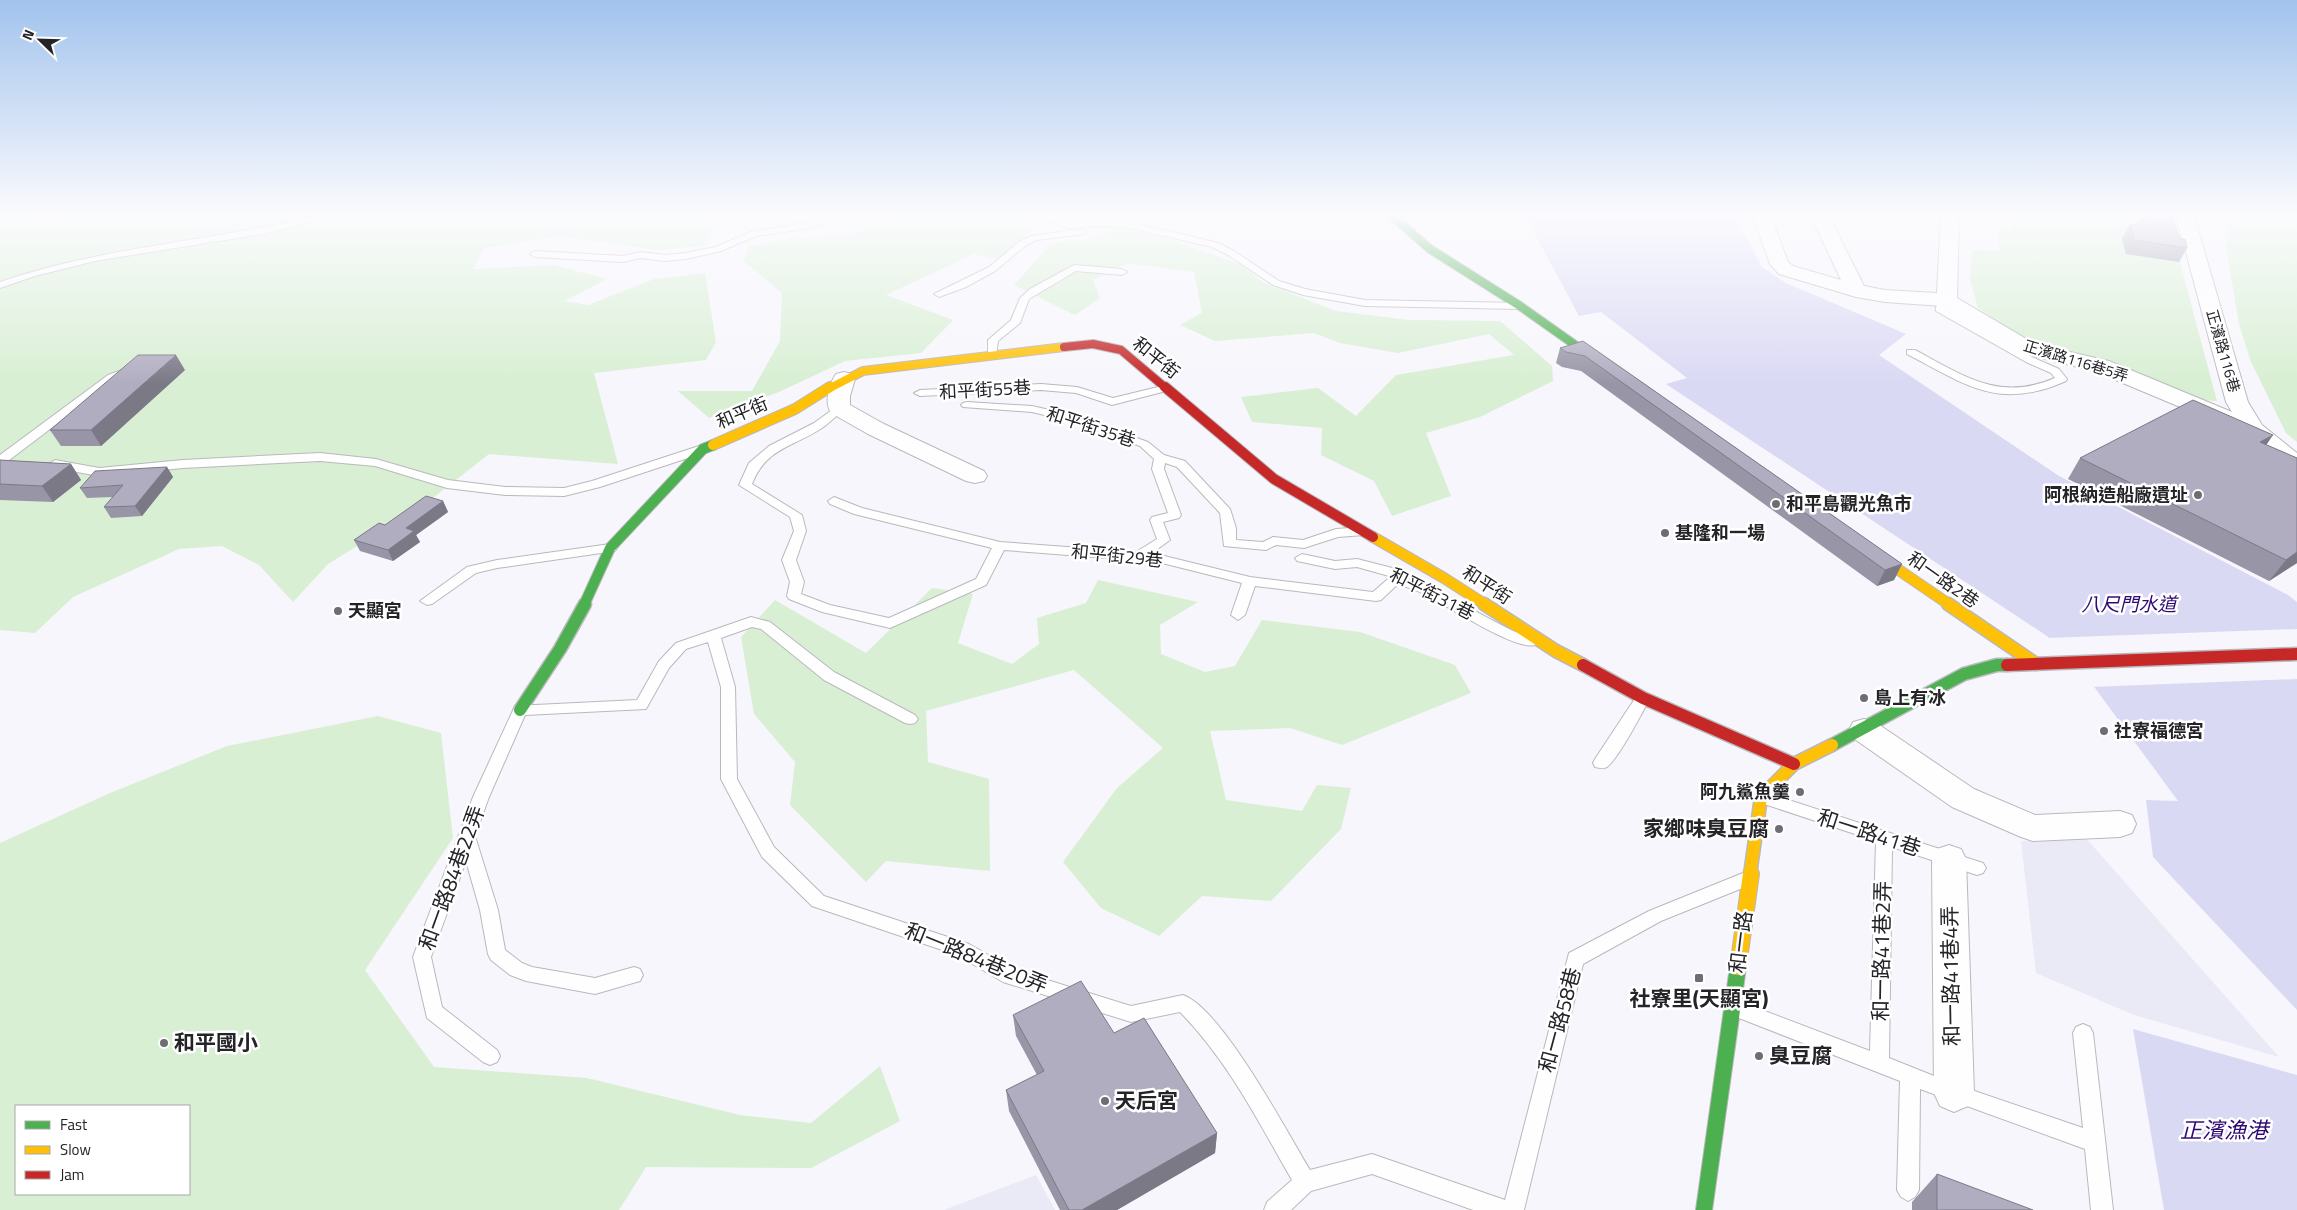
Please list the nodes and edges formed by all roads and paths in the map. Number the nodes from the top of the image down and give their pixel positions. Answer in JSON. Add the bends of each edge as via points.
{"nodes":[{"id":1,"x":39,"y":270,"type":"edge"},
{"id":2,"x":989,"y":270,"type":"edge"},
{"id":3,"x":1070,"y":270,"type":"edge"},
{"id":4,"x":1104,"y":270,"type":"edge"},
{"id":5,"x":1258,"y":270,"type":"edge"},
{"id":6,"x":1464,"y":270,"type":"edge"},
{"id":7,"x":1788,"y":270,"type":"edge"},
{"id":8,"x":1846,"y":270,"type":"edge"},
{"id":9,"x":1948,"y":270,"type":"edge"},
{"id":10,"x":2200,"y":270,"type":"edge"},
{"id":11,"x":1122,"y":272,"type":"dead end"},
{"id":12,"x":0,"y":285,"type":"edge"},
{"id":13,"x":1856,"y":291,"type":"junction"},
{"id":14,"x":939,"y":294,"type":"dead end"},
{"id":15,"x":1947,"y":300,"type":"junction"},
{"id":16,"x":1520,"y":306,"type":"junction"},
{"id":17,"x":1911,"y":352,"type":"dead end"},
{"id":18,"x":992,"y":354,"type":"junction"},
{"id":19,"x":143,"y":364,"type":"edge"},
{"id":20,"x":1616,"y":374,"type":"edge"},
{"id":21,"x":844,"y":379,"type":"junction"},
{"id":22,"x":1166,"y":388,"type":"junction"},
{"id":23,"x":920,"y":394,"type":"dead end"},
{"id":24,"x":967,"y":405,"type":"dead end"},
{"id":25,"x":839,"y":408,"type":"junction"},
{"id":26,"x":2253,"y":429,"type":"junction"},
{"id":27,"x":703,"y":449,"type":"junction"},
{"id":28,"x":1160,"y":458,"type":"junction"},
{"id":29,"x":0,"y":461,"type":"edge"},
{"id":30,"x":21,"y":462,"type":"edge"},
{"id":31,"x":46,"y":463,"type":"edge"},
{"id":32,"x":2297,"y":465,"type":"edge"},
{"id":33,"x":0,"y":468,"type":"edge"},
{"id":34,"x":975,"y":476,"type":"dead end"},
{"id":35,"x":834,"y":501,"type":"dead end"},
{"id":36,"x":1365,"y":530,"type":"junction"},
{"id":37,"x":1858,"y":542,"type":"edge"},
{"id":38,"x":1000,"y":546,"type":"junction"},
{"id":39,"x":610,"y":548,"type":"junction"},
{"id":40,"x":1138,"y":557,"type":"junction"},
{"id":41,"x":1302,"y":558,"type":"dead end"},
{"id":42,"x":1396,"y":579,"type":"junction"},
{"id":43,"x":1250,"y":581,"type":"junction"},
{"id":44,"x":427,"y":601,"type":"dead end"},
{"id":45,"x":1238,"y":615,"type":"dead end"},
{"id":46,"x":713,"y":636,"type":"junction"},
{"id":47,"x":1556,"y":651,"type":"junction"},
{"id":48,"x":2297,"y":654,"type":"edge"},
{"id":49,"x":2036,"y":664,"type":"junction"},
{"id":50,"x":1643,"y":698,"type":"junction"},
{"id":51,"x":520,"y":710,"type":"junction"},
{"id":52,"x":910,"y":719,"type":"dead end"},
{"id":53,"x":1864,"y":730,"type":"junction"},
{"id":54,"x":1601,"y":763,"type":"dead end"},
{"id":55,"x":1794,"y":764,"type":"junction"},
{"id":56,"x":1761,"y":798,"type":"junction"},
{"id":57,"x":2120,"y":824,"type":"dead end"},
{"id":58,"x":467,"y":837,"type":"junction"},
{"id":59,"x":1884,"y":838,"type":"junction"},
{"id":60,"x":1963,"y":864,"type":"joint"},
{"id":61,"x":1750,"y":878,"type":"junction"},
{"id":62,"x":634,"y":975,"type":"dead end"},
{"id":63,"x":1733,"y":1007,"type":"junction"},
{"id":64,"x":2084,"y":1033,"type":"dead end"},
{"id":65,"x":490,"y":1056,"type":"dead end"},
{"id":66,"x":1879,"y":1064,"type":"junction"},
{"id":67,"x":1910,"y":1075,"type":"junction"},
{"id":68,"x":1954,"y":1093,"type":"junction"},
{"id":69,"x":2095,"y":1142,"type":"junction"},
{"id":70,"x":1305,"y":1182,"type":"junction"},
{"id":71,"x":1908,"y":1190,"type":"dead end"},
{"id":72,"x":1275,"y":1210,"type":"edge"},
{"id":73,"x":1503,"y":1210,"type":"edge"},
{"id":74,"x":1513,"y":1210,"type":"edge"},
{"id":75,"x":1704,"y":1210,"type":"edge"},
{"id":76,"x":2102,"y":1210,"type":"edge"}],
"edges":[{"from":1,"to":12,"type":"lane"},
{"from":2,"to":14,"type":"lane"},
{"from":3,"to":18,"type":"lane","via":[[1024,298],[1016,321],[993,340]]},
{"from":4,"to":11,"type":"lane"},
{"from":5,"to":16,"type":"lane","via":[[1276,283],[1303,292],[1365,303]]},
{"from":6,"to":16,"type":"street"},
{"from":7,"to":13,"type":"street","name":"正濱路116巷5弄"},
{"from":8,"to":13,"type":"street"},
{"from":9,"to":15,"type":"street"},
{"from":10,"to":26,"type":"street","name":"正濱路116巷","via":[[2237,402]]},
{"from":13,"to":15,"type":"street","name":"正濱路116巷5弄"},
{"from":15,"to":17,"type":"lane","via":[[1940,309],[2055,371],[2062,379],[2044,389],[2011,394],[1978,387]]},
{"from":15,"to":26,"type":"street","name":"正濱路116巷5弄","via":[[2028,349],[2101,366]]},
{"from":16,"to":20,"type":"street"},
{"from":18,"to":21,"type":"street","name":"和平街","via":[[863,371]]},
{"from":18,"to":22,"type":"street","name":"和平街","via":[[1093,344],[1121,350]]},
{"from":19,"to":29,"type":"lane","via":[[112,377]]},
{"from":21,"to":25,"type":"street"},
{"from":21,"to":27,"type":"street","name":"和平街","via":[[795,409]]},
{"from":22,"to":23,"type":"lane","name":"和平街55巷","via":[[1112,402],[1077,390],[1041,387]]},
{"from":22,"to":36,"type":"street","name":"和平街","via":[[1274,479]]},
{"from":24,"to":28,"type":"lane","name":"和平街35巷","via":[[1032,409],[1072,418],[1144,444]]},
{"from":25,"to":34,"type":"street"},
{"from":25,"to":38,"type":"lane","via":[[818,425],[773,449],[753,466],[745,485],[796,515],[800,531],[790,560],[797,582],[794,596],[827,609],[890,623],[981,582]]},
{"from":26,"to":32,"type":"street","name":"正濱路116巷"},
{"from":27,"to":31,"type":"lane","via":[[564,492],[505,491],[446,484],[376,463],[320,457],[99,472]]},
{"from":27,"to":39,"type":"street","name":"和平街"},
{"from":28,"to":36,"type":"lane","name":"和平街35巷","via":[[1181,464],[1226,512],[1229,544],[1266,546],[1273,541],[1304,544],[1336,533]]},
{"from":28,"to":40,"type":"lane","via":[[1158,469],[1175,516],[1156,520],[1164,540]]},
{"from":30,"to":33,"type":"lane"},
{"from":35,"to":38,"type":"lane","name":"和平街29巷","via":[[858,511]]},
{"from":36,"to":47,"type":"street","name":"和平街"},
{"from":37,"to":49,"type":"street","name":"和一路2巷"},
{"from":38,"to":40,"type":"lane","name":"和平街29巷"},
{"from":39,"to":44,"type":"lane","via":[[472,570]]},
{"from":39,"to":51,"type":"street","name":"和平街","via":[[592,591],[560,650]]},
{"from":40,"to":43,"type":"lane","name":"和平街29巷","via":[[1158,558]]},
{"from":41,"to":42,"type":"lane","name":"和平街31巷","via":[[1335,565],[1357,563],[1394,573]]},
{"from":42,"to":43,"type":"lane","name":"和平街29巷","via":[[1376,597]]},
{"from":42,"to":47,"type":"lane","name":"和平街31巷","via":[[1427,590],[1510,635]]},
{"from":43,"to":45,"type":"lane"},
{"from":46,"to":51,"type":"lane","via":[[681,646],[664,664],[641,705]]},
{"from":46,"to":52,"type":"lane","via":[[751,622],[765,625],[829,676]]},
{"from":46,"to":70,"type":"lane","name":"和一路84巷20弄","via":[[728,687],[729,779],[768,852],[818,901],[963,949],[1010,976],[1131,1014],[1183,1003],[1202,1020],[1230,1058]]},
{"from":47,"to":50,"type":"street","name":"和平街"},
{"from":48,"to":49,"type":"street"},
{"from":49,"to":53,"type":"street","via":[[1997,665],[1964,674]]},
{"from":50,"to":54,"type":"lane"},
{"from":50,"to":55,"type":"street","name":"和平街"},
{"from":51,"to":58,"type":"lane","name":"和一路84巷22弄","via":[[480,797]]},
{"from":53,"to":55,"type":"street"},
{"from":53,"to":57,"type":"street","via":[[1963,798],[2033,828]]},
{"from":55,"to":56,"type":"street"},
{"from":56,"to":59,"type":"lane","name":"和一路41巷"},
{"from":56,"to":61,"type":"street","name":"和一路"},
{"from":58,"to":62,"type":"lane","via":[[489,910],[497,954],[503,959],[532,975],[595,986]]},
{"from":58,"to":65,"type":"lane","name":"和一路84巷22弄","via":[[422,957],[434,1012]]},
{"from":59,"to":60,"type":"lane","name":"和一路41巷"},
{"from":59,"to":66,"type":"lane","name":"和一路41巷2弄"},
{"from":60,"to":68,"type":"street","name":"和一路41巷4弄"},
{"from":61,"to":63,"type":"street","name":"和一路"},
{"from":61,"to":74,"type":"lane","name":"和一路58巷","via":[[1655,916],[1575,960]]},
{"from":63,"to":66,"type":"lane"},
{"from":63,"to":75,"type":"street","name":"和一路"},
{"from":64,"to":69,"type":"lane"},
{"from":66,"to":67,"type":"lane"},
{"from":67,"to":68,"type":"lane"},
{"from":67,"to":71,"type":"lane"},
{"from":68,"to":69,"type":"lane"},
{"from":69,"to":76,"type":"lane"},
{"from":70,"to":72,"type":"lane"},
{"from":70,"to":73,"type":"lane","via":[[1372,1164]]}]}
